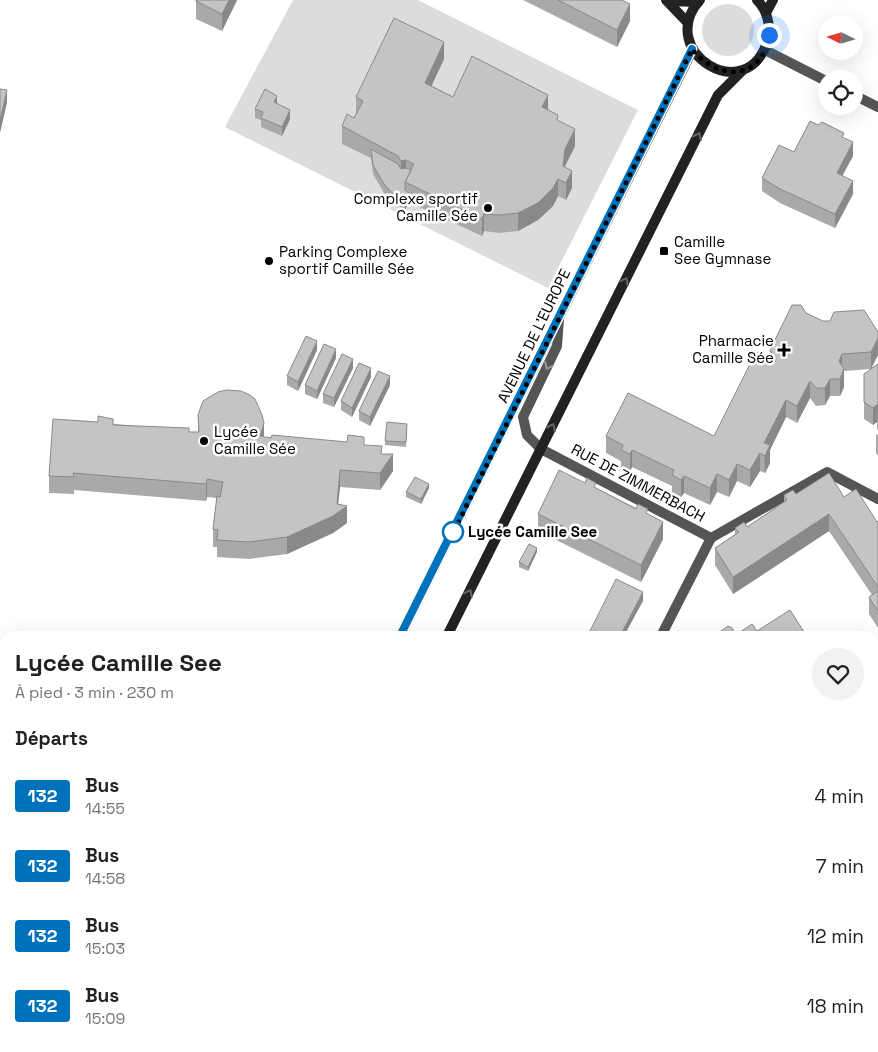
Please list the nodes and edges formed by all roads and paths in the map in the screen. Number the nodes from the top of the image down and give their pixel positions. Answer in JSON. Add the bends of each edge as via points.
{"nodes":[{"id":1,"x":667,"y":0,"type":"edge"},
{"id":2,"x":757,"y":0,"type":"edge"},
{"id":3,"x":773,"y":0,"type":"edge"},
{"id":4,"x":699,"y":1,"type":"edge"},
{"id":5,"x":766,"y":13,"type":"junction"},
{"id":6,"x":688,"y":23,"type":"junction"},
{"id":7,"x":692,"y":49,"type":"junction"},
{"id":8,"x":765,"y":50,"type":"junction"},
{"id":9,"x":742,"y":71,"type":"junction"},
{"id":10,"x":818,"y":77,"type":"edge"},
{"id":11,"x":863,"y":100,"type":"edge"},
{"id":12,"x":878,"y":107,"type":"edge"},
{"id":13,"x":559,"y":319,"type":"junction"},
{"id":14,"x":541,"y":449,"type":"junction"},
{"id":15,"x":878,"y":499,"type":"edge"},
{"id":16,"x":711,"y":538,"type":"junction"},
{"id":17,"x":403,"y":631,"type":"edge"},
{"id":18,"x":450,"y":631,"type":"edge"},
{"id":19,"x":664,"y":631,"type":"edge"}],
"edges":[{"from":1,"to":4,"type":"main road"},
{"from":1,"to":6,"type":"main road"},
{"from":2,"to":5,"type":"main road"},
{"from":3,"to":5,"type":"main road"},
{"from":4,"to":6,"type":"main road"},
{"from":5,"to":8,"type":"main road","via":[[769,35]]},
{"from":6,"to":7,"type":"main road"},
{"from":7,"to":9,"type":"main road","via":[[700,59],[722,72]]},
{"from":7,"to":13,"type":"main road","name":"AVENUE DE L'EUROPE"},
{"from":8,"to":9,"type":"main road","via":[[755,63]]},
{"from":8,"to":10,"type":"street"},
{"from":14,"to":9,"type":"main road","one_way":true,"via":[[718,95]]},
{"from":11,"to":12,"type":"street"},
{"from":13,"to":14,"type":"street","one_way":true,"via":[[557,346],[522,417],[527,435]]},
{"from":13,"to":17,"type":"main road","name":"AVENUE DE L'EUROPE"},
{"from":14,"to":16,"type":"street","name":"RUE DE ZIMMERBACH"},
{"from":18,"to":14,"type":"main road","one_way":true},
{"from":15,"to":16,"type":"street","name":"RUE DE ZIMMERBACH","via":[[827,472]]},
{"from":16,"to":19,"type":"street"}]}
